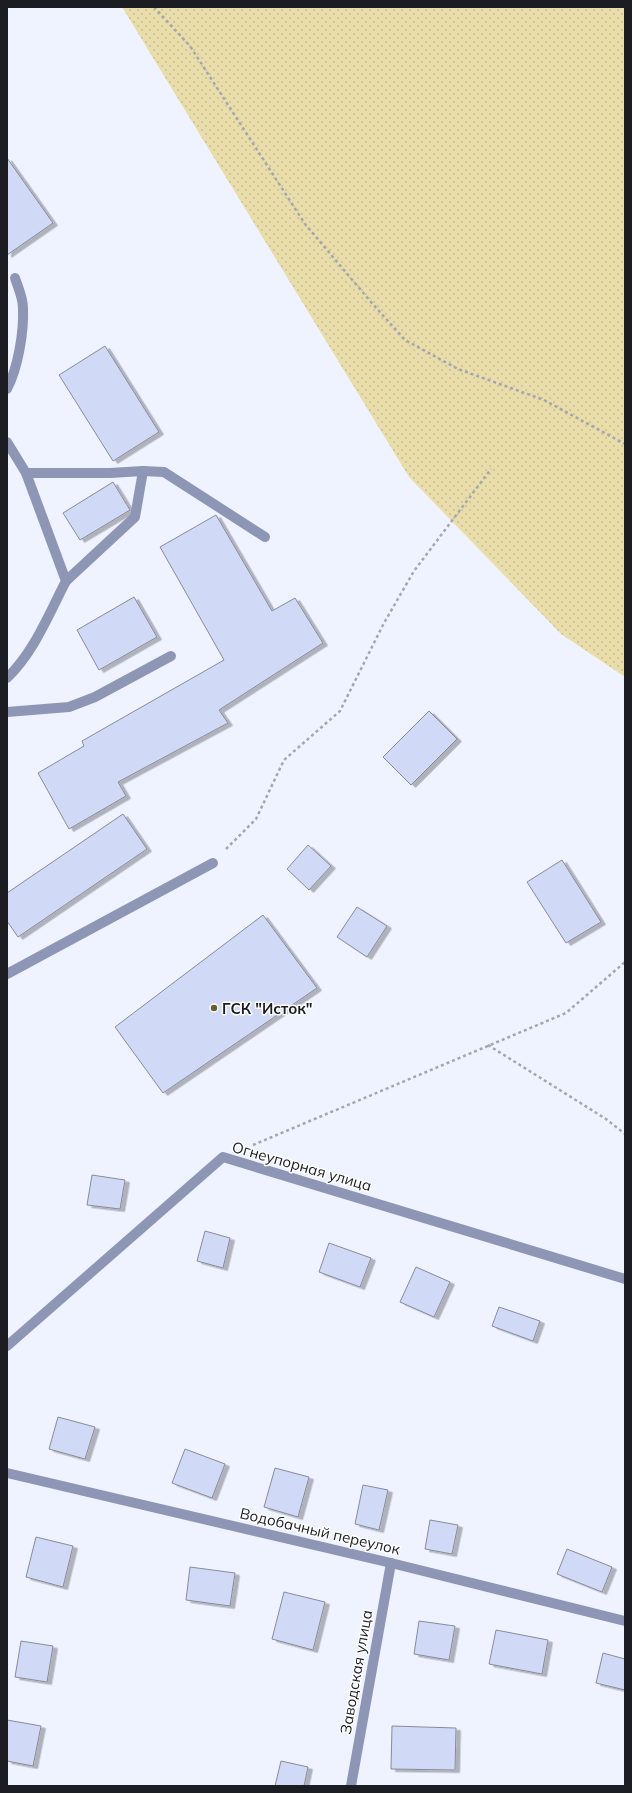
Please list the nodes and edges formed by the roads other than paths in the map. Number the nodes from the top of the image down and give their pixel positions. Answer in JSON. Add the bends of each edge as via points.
{"nodes":[{"id":1,"x":15,"y":278,"type":"dead end"},
{"id":2,"x":7,"y":389,"type":"edge"},
{"id":3,"x":7,"y":442,"type":"edge"},
{"id":4,"x":143,"y":471,"type":"junction"},
{"id":5,"x":26,"y":473,"type":"junction"},
{"id":6,"x":265,"y":537,"type":"dead end"},
{"id":7,"x":66,"y":580,"type":"junction"},
{"id":8,"x":171,"y":656,"type":"dead end"},
{"id":9,"x":7,"y":678,"type":"edge"},
{"id":10,"x":7,"y":712,"type":"edge"},
{"id":11,"x":214,"y":862,"type":"road end"},
{"id":12,"x":7,"y":974,"type":"edge"},
{"id":13,"x":625,"y":1279,"type":"edge"},
{"id":14,"x":7,"y":1346,"type":"edge"},
{"id":15,"x":7,"y":1473,"type":"edge"},
{"id":16,"x":391,"y":1563,"type":"junction"},
{"id":17,"x":625,"y":1621,"type":"edge"},
{"id":18,"x":351,"y":1786,"type":"edge"}],
"edges":[{"from":1,"to":2,"type":"street","via":[[23,307],[20,344]]},
{"from":3,"to":5,"type":"street"},
{"from":4,"to":5,"type":"street"},
{"from":4,"to":6,"type":"street","via":[[164,472]]},
{"from":4,"to":7,"type":"street","via":[[135,517]]},
{"from":5,"to":7,"type":"street"},
{"from":7,"to":9,"type":"street","via":[[40,634]]},
{"from":8,"to":10,"type":"street","via":[[95,697],[69,707]]},
{"from":11,"to":12,"type":"street"},
{"from":13,"to":14,"type":"street","name":"Огнеупорная улица","via":[[223,1157]]},
{"from":15,"to":16,"type":"street","name":"Водобачный переулок"},
{"from":16,"to":17,"type":"street","name":"Водобачный переулок"},
{"from":16,"to":18,"type":"street","name":"Заводская улица"}]}
